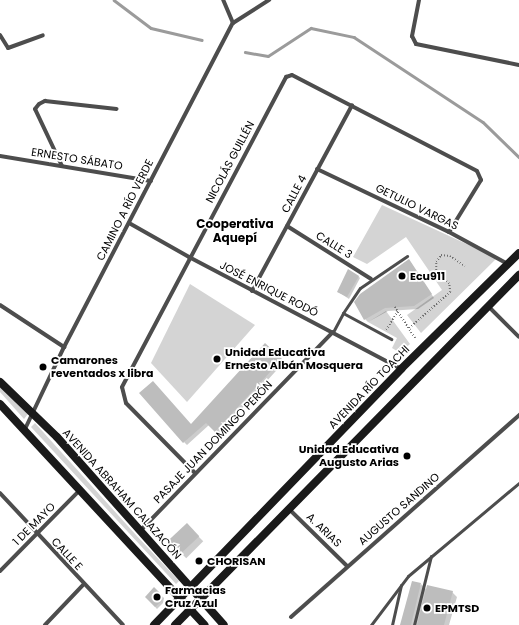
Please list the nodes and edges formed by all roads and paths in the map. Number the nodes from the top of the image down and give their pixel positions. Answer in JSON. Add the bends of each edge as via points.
{"nodes":[{"id":1,"x":223,"y":0,"type":"edge"},
{"id":2,"x":270,"y":0,"type":"edge"},
{"id":3,"x":419,"y":0,"type":"edge"},
{"id":4,"x":233,"y":23,"type":"junction"},
{"id":5,"x":0,"y":35,"type":"edge"},
{"id":6,"x":43,"y":35,"type":"dead end"},
{"id":7,"x":519,"y":65,"type":"edge"},
{"id":8,"x":352,"y":105,"type":"junction"},
{"id":9,"x":117,"y":109,"type":"dead end"},
{"id":10,"x":0,"y":156,"type":"edge"},
{"id":11,"x":62,"y":166,"type":"junction"},
{"id":12,"x":317,"y":169,"type":"junction"},
{"id":13,"x":151,"y":181,"type":"junction"},
{"id":14,"x":129,"y":223,"type":"junction"},
{"id":15,"x":287,"y":226,"type":"junction"},
{"id":16,"x":450,"y":232,"type":"junction"},
{"id":17,"x":519,"y":253,"type":"edge"},
{"id":18,"x":407,"y":256,"type":"dead end"},
{"id":19,"x":189,"y":257,"type":"junction"},
{"id":20,"x":508,"y":264,"type":"junction"},
{"id":21,"x":465,"y":266,"type":"dead end"},
{"id":22,"x":519,"y":275,"type":"edge"},
{"id":23,"x":371,"y":279,"type":"junction"},
{"id":24,"x":252,"y":291,"type":"junction"},
{"id":25,"x":0,"y":304,"type":"edge"},
{"id":26,"x":395,"y":307,"type":"dead end"},
{"id":27,"x":489,"y":307,"type":"junction"},
{"id":28,"x":398,"y":311,"type":"junction"},
{"id":29,"x":343,"y":313,"type":"junction"},
{"id":30,"x":409,"y":328,"type":"junction"},
{"id":31,"x":334,"y":332,"type":"junction"},
{"id":32,"x":385,"y":332,"type":"dead end"},
{"id":33,"x":519,"y":337,"type":"edge"},
{"id":34,"x":391,"y":339,"type":"dead end"},
{"id":35,"x":416,"y":339,"type":"dead end"},
{"id":36,"x":64,"y":347,"type":"junction"},
{"id":37,"x":401,"y":369,"type":"junction"},
{"id":38,"x":0,"y":382,"type":"edge"},
{"id":39,"x":0,"y":404,"type":"edge"},
{"id":40,"x":32,"y":412,"type":"junction"},
{"id":41,"x":519,"y":415,"type":"edge"},
{"id":42,"x":25,"y":430,"type":"junction"},
{"id":43,"x":195,"y":473,"type":"junction"},
{"id":44,"x":519,"y":483,"type":"edge"},
{"id":45,"x":81,"y":489,"type":"junction"},
{"id":46,"x":0,"y":493,"type":"edge"},
{"id":47,"x":288,"y":508,"type":"junction"},
{"id":48,"x":140,"y":531,"type":"junction"},
{"id":49,"x":36,"y":534,"type":"junction"},
{"id":50,"x":431,"y":556,"type":"junction"},
{"id":51,"x":347,"y":566,"type":"junction"},
{"id":52,"x":0,"y":572,"type":"edge"},
{"id":53,"x":401,"y":584,"type":"junction"},
{"id":54,"x":84,"y":585,"type":"junction"},
{"id":55,"x":191,"y":587,"type":"junction"},
{"id":56,"x":180,"y":598,"type":"junction"},
{"id":57,"x":202,"y":598,"type":"junction"},
{"id":58,"x":191,"y":609,"type":"junction"},
{"id":59,"x":291,"y":617,"type":"dead end"},
{"id":60,"x":45,"y":625,"type":"edge"},
{"id":61,"x":123,"y":625,"type":"edge"},
{"id":62,"x":154,"y":625,"type":"edge"},
{"id":63,"x":175,"y":625,"type":"edge"},
{"id":64,"x":205,"y":625,"type":"edge"},
{"id":65,"x":224,"y":625,"type":"edge"},
{"id":66,"x":371,"y":625,"type":"edge"},
{"id":67,"x":392,"y":625,"type":"edge"},
{"id":68,"x":414,"y":625,"type":"edge"}],
"edges":[{"from":1,"to":4,"type":"street"},
{"from":2,"to":4,"type":"street"},
{"from":3,"to":7,"type":"street","via":[[412,36],[416,44]]},
{"from":4,"to":13,"type":"street","name":"CAMINO A RÍO VERDE"},
{"from":5,"to":6,"type":"street","via":[[5,45],[12,48]]},
{"from":8,"to":12,"type":"street","name":"CALLE 4"},
{"from":8,"to":16,"type":"street","name":"NICOLÁS GUILLÉN","via":[[477,171],[481,180]]},
{"from":8,"to":19,"type":"street","name":"NICOLÁS GUILLÉN","via":[[292,75],[286,77]]},
{"from":9,"to":11,"type":"street","via":[[45,101],[35,109]]},
{"from":10,"to":11,"type":"street","name":"ERNESTO SÁBATO"},
{"from":11,"to":13,"type":"street","name":"ERNESTO SÁBATO"},
{"from":12,"to":15,"type":"street","name":"CALLE 4"},
{"from":12,"to":16,"type":"street","name":"GETULIO VARGAS"},
{"from":13,"to":14,"type":"street","name":"CAMINO A RÍO VERDE"},
{"from":14,"to":19,"type":"street","name":"JOSÉ ENRIQUE RODÓ"},
{"from":14,"to":36,"type":"street","name":"CAMINO A RÍO VERDE"},
{"from":15,"to":23,"type":"street","name":"CALLE 3"},
{"from":15,"to":24,"type":"street","name":"CALLE 4"},
{"from":16,"to":20,"type":"street","name":"GETULIO VARGAS"},
{"from":17,"to":20,"type":"main road","name":"AVENIDA RÍO TOACHI"},
{"from":18,"to":23,"type":"lane"},
{"from":19,"to":24,"type":"street","name":"JOSÉ ENRIQUE RODÓ"},
{"from":19,"to":43,"type":"street","name":"NICOLÁS GUILLÉN","via":[[122,387],[126,403]]},
{"from":20,"to":37,"type":"main road","name":"AVENIDA RÍO TOACHI"},
{"from":21,"to":30,"type":"path","via":[[450,256],[441,255],[436,262],[436,273],[449,284],[450,292]]},
{"from":22,"to":27,"type":"main road"},
{"from":23,"to":29,"type":"lane","via":[[351,298]]},
{"from":24,"to":31,"type":"street","name":"JOSÉ ENRIQUE RODÓ"},
{"from":25,"to":36,"type":"street"},
{"from":26,"to":28,"type":"path"},
{"from":27,"to":33,"type":"street"},
{"from":27,"to":47,"type":"main road"},
{"from":28,"to":30,"type":"path"},
{"from":28,"to":32,"type":"path"},
{"from":29,"to":31,"type":"lane"},
{"from":29,"to":34,"type":"lane"},
{"from":30,"to":35,"type":"path"},
{"from":31,"to":37,"type":"street","name":"JOSÉ ENRIQUE RODÓ"},
{"from":31,"to":43,"type":"street","name":"PASAJE JUAN DOMINGO PERÓN"},
{"from":36,"to":40,"type":"street","name":"CAMINO A RÍO VERDE"},
{"from":37,"to":55,"type":"main road","name":"AVENIDA RÍO TOACHI"},
{"from":38,"to":40,"type":"main road","name":"AVENIDA ABRAHAM CALAZACÓN"},
{"from":39,"to":42,"type":"main road"},
{"from":40,"to":42,"type":"street","name":"CAMINO A RÍO VERDE"},
{"from":40,"to":48,"type":"main road","name":"AVENIDA ABRAHAM CALAZACÓN"},
{"from":41,"to":51,"type":"street","name":"AUGUSTO SANDINO"},
{"from":42,"to":45,"type":"main road"},
{"from":43,"to":48,"type":"street","name":"PASAJE JUAN DOMINGO PERÓN"},
{"from":44,"to":50,"type":"lane"},
{"from":45,"to":49,"type":"street","name":"1 DE MAYO"},
{"from":45,"to":56,"type":"main road"},
{"from":46,"to":49,"type":"street","name":"CALLE E"},
{"from":47,"to":51,"type":"street","name":"A. ARIAS"},
{"from":47,"to":57,"type":"main road"},
{"from":48,"to":55,"type":"main road","name":"AVENIDA ABRAHAM CALAZACÓN"},
{"from":49,"to":52,"type":"street","name":"1 DE MAYO"},
{"from":49,"to":54,"type":"street","name":"CALLE E"},
{"from":50,"to":53,"type":"lane"},
{"from":50,"to":68,"type":"lane"},
{"from":51,"to":59,"type":"street","name":"AUGUSTO SANDINO"},
{"from":53,"to":66,"type":"lane"},
{"from":53,"to":67,"type":"lane"},
{"from":54,"to":60,"type":"street"},
{"from":54,"to":61,"type":"street","name":"CALLE E"},
{"from":55,"to":56,"type":"main road","name":"AVENIDA RÍO TOACHI"},
{"from":55,"to":57,"type":"main road","name":"AVENIDA ABRAHAM CALAZACÓN"},
{"from":56,"to":58,"type":"main road"},
{"from":56,"to":62,"type":"main road","name":"AVENIDA RÍO TOACHI"},
{"from":57,"to":58,"type":"main road"},
{"from":57,"to":65,"type":"main road","name":"AVENIDA ABRAHAM CALAZACÓN"},
{"from":58,"to":63,"type":"main road"},
{"from":58,"to":64,"type":"main road"}]}
